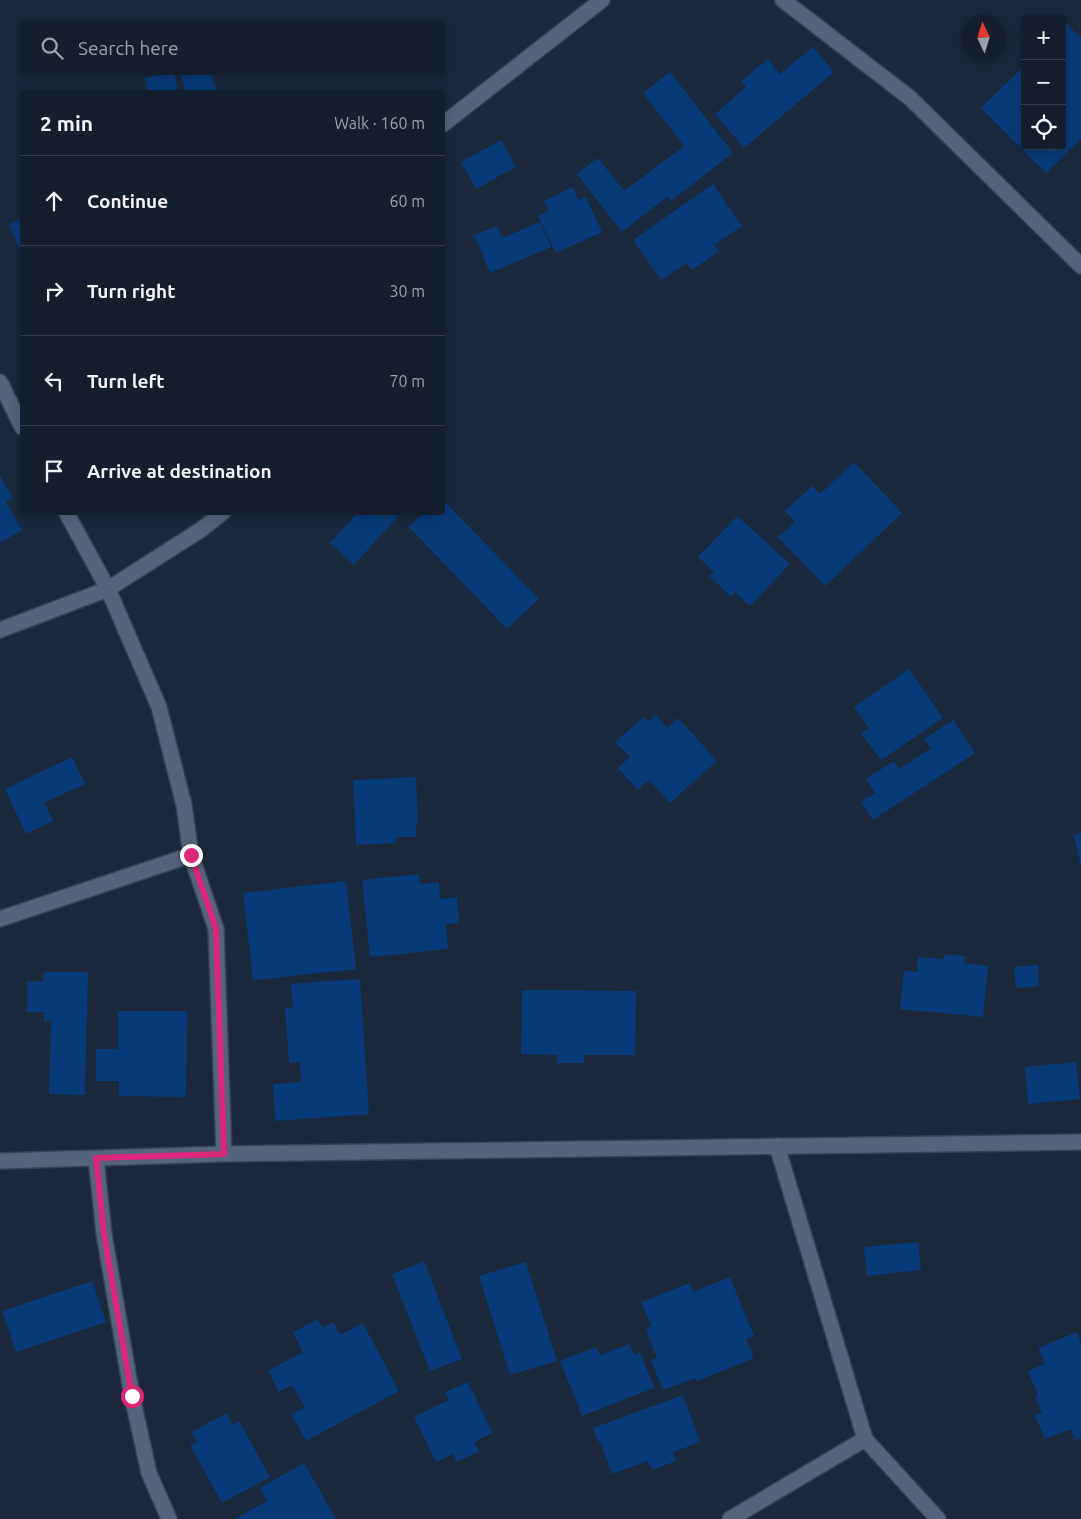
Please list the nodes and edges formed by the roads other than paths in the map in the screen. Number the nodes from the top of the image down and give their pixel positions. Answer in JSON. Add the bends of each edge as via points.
{"nodes":[{"id":1,"x":602,"y":0,"type":"edge"},
{"id":2,"x":783,"y":0,"type":"edge"},
{"id":3,"x":445,"y":123,"type":"edge"},
{"id":4,"x":1081,"y":266,"type":"edge"},
{"id":5,"x":0,"y":382,"type":"edge"},
{"id":6,"x":20,"y":423,"type":"edge"},
{"id":7,"x":68,"y":515,"type":"edge"},
{"id":8,"x":219,"y":515,"type":"edge"},
{"id":9,"x":108,"y":589,"type":"junction"},
{"id":10,"x":0,"y":630,"type":"edge"},
{"id":11,"x":191,"y":855,"type":"junction"},
{"id":12,"x":0,"y":919,"type":"edge"},
{"id":13,"x":1081,"y":1142,"type":"edge"},
{"id":14,"x":777,"y":1146,"type":"junction"},
{"id":15,"x":224,"y":1154,"type":"junction"},
{"id":16,"x":96,"y":1158,"type":"junction"},
{"id":17,"x":0,"y":1161,"type":"edge"},
{"id":18,"x":866,"y":1438,"type":"junction"},
{"id":19,"x":169,"y":1519,"type":"edge"},
{"id":20,"x":730,"y":1519,"type":"edge"},
{"id":21,"x":938,"y":1519,"type":"edge"}],
"edges":[{"from":1,"to":3,"type":"street"},
{"from":2,"to":4,"type":"street","via":[[910,98]]},
{"from":5,"to":6,"type":"street"},
{"from":7,"to":9,"type":"street"},
{"from":8,"to":9,"type":"street"},
{"from":9,"to":10,"type":"street"},
{"from":9,"to":11,"type":"street","via":[[159,708],[184,805]]},
{"from":11,"to":12,"type":"street"},
{"from":11,"to":15,"type":"street","via":[[216,929]]},
{"from":13,"to":14,"type":"street"},
{"from":14,"to":15,"type":"street"},
{"from":14,"to":18,"type":"street"},
{"from":15,"to":16,"type":"street"},
{"from":16,"to":17,"type":"street"},
{"from":16,"to":19,"type":"street","via":[[104,1234],[132,1396],[149,1473]]},
{"from":18,"to":20,"type":"street"},
{"from":18,"to":21,"type":"street"}]}
